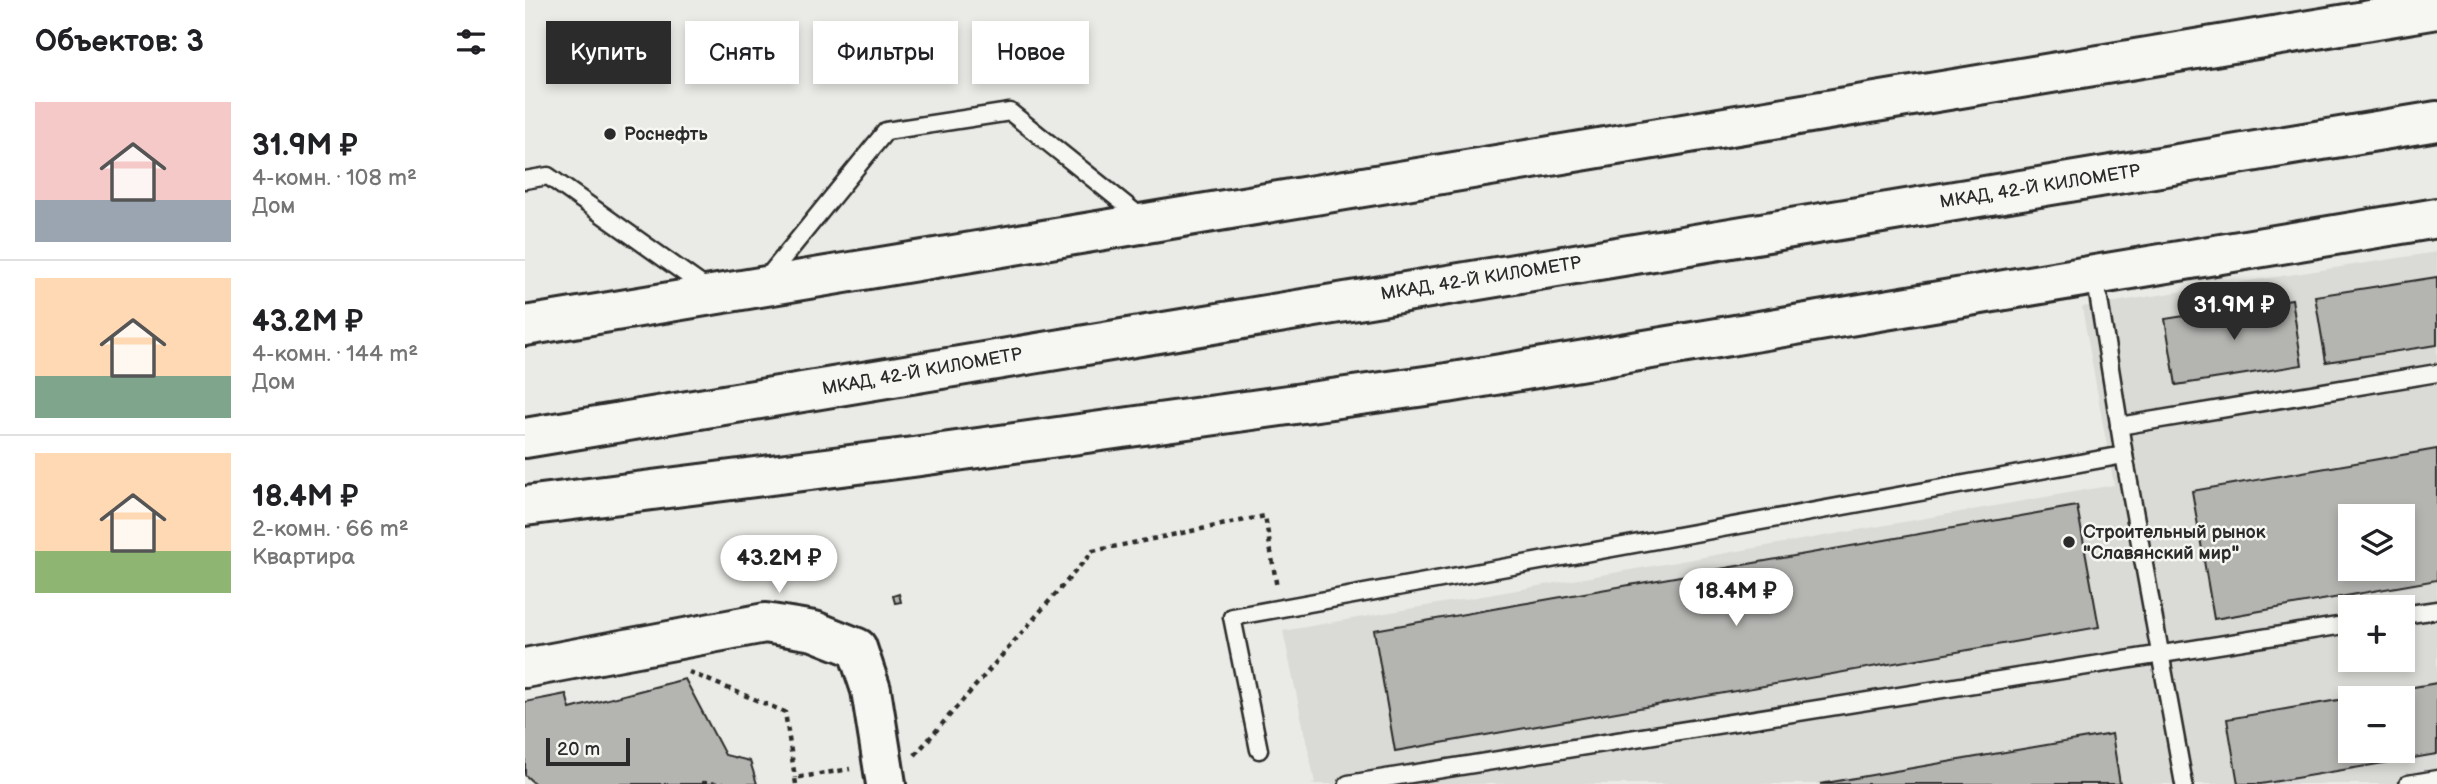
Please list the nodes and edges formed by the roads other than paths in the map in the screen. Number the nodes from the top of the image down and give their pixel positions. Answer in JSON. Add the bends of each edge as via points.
{"nodes":[{"id":1,"x":2404,"y":0,"type":"edge"},
{"id":2,"x":2437,"y":9,"type":"edge"},
{"id":3,"x":2313,"y":29,"type":"junction"},
{"id":4,"x":2437,"y":121,"type":"edge"},
{"id":5,"x":525,"y":180,"type":"edge"},
{"id":6,"x":2437,"y":218,"type":"edge"},
{"id":7,"x":1147,"y":222,"type":"junction"},
{"id":8,"x":2095,"y":275,"type":"junction"},
{"id":9,"x":760,"y":287,"type":"junction"},
{"id":10,"x":715,"y":294,"type":"junction"},
{"id":11,"x":525,"y":326,"type":"edge"},
{"id":12,"x":2437,"y":373,"type":"edge"},
{"id":13,"x":2119,"y":426,"type":"junction"},
{"id":14,"x":525,"y":438,"type":"edge"},
{"id":15,"x":2124,"y":455,"type":"junction"},
{"id":16,"x":525,"y":506,"type":"edge"},
{"id":17,"x":2437,"y":610,"type":"edge"},
{"id":18,"x":2415,"y":613,"type":"edge"},
{"id":19,"x":2338,"y":626,"type":"edge"},
{"id":20,"x":2161,"y":654,"type":"junction"},
{"id":21,"x":525,"y":668,"type":"edge"},
{"id":22,"x":1259,"y":750,"type":"dead end"},
{"id":23,"x":870,"y":776,"type":"edge"},
{"id":24,"x":2437,"y":779,"type":"edge"},
{"id":25,"x":1348,"y":784,"type":"edge"},
{"id":26,"x":2184,"y":784,"type":"edge"},
{"id":27,"x":2408,"y":784,"type":"edge"}],
"edges":[{"from":1,"to":3,"type":"main road"},
{"from":2,"to":3,"type":"main road"},
{"from":3,"to":7,"type":"main road"},
{"from":4,"to":14,"type":"main road","name":"МКАД, 42-Й КИЛОМЕТР"},
{"from":5,"to":10,"type":"lane","via":[[548,176]]},
{"from":6,"to":8,"type":"main road"},
{"from":7,"to":9,"type":"main road"},
{"from":7,"to":9,"type":"lane","via":[[1010,112],[887,131]]},
{"from":8,"to":13,"type":"lane"},
{"from":8,"to":16,"type":"main road","via":[[1447,383]]},
{"from":9,"to":10,"type":"main road"},
{"from":10,"to":11,"type":"main road"},
{"from":12,"to":13,"type":"lane"},
{"from":13,"to":15,"type":"lane"},
{"from":15,"to":20,"type":"lane"},
{"from":15,"to":22,"type":"lane","via":[[1232,617]]},
{"from":17,"to":18,"type":"lane"},
{"from":19,"to":20,"type":"lane"},
{"from":20,"to":25,"type":"lane"},
{"from":20,"to":26,"type":"lane"},
{"from":21,"to":23,"type":"main road","via":[[765,622],[814,631],[857,648],[871,690]]},
{"from":24,"to":27,"type":"lane"}]}
